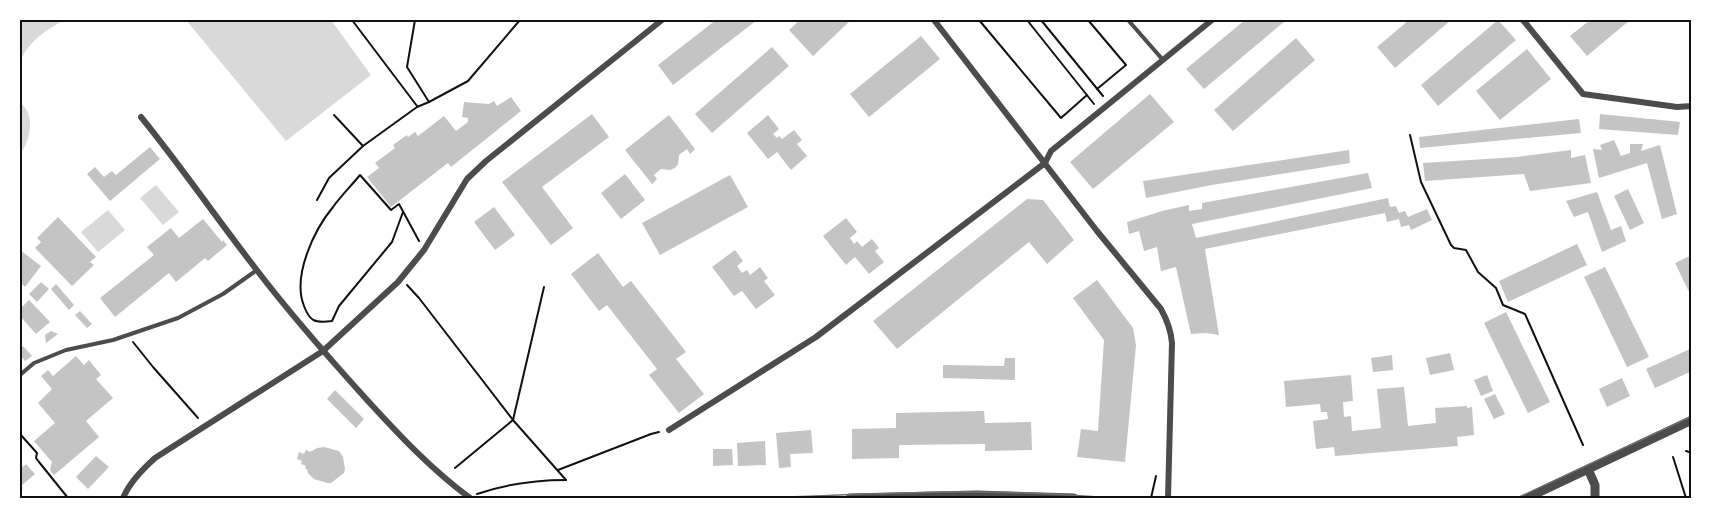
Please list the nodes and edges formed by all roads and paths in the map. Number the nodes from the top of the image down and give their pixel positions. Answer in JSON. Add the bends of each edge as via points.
{"nodes":[{"id":1,"x":352,"y":20,"type":"edge"},
{"id":2,"x":415,"y":20,"type":"edge"},
{"id":3,"x":520,"y":20,"type":"edge"},
{"id":4,"x":662,"y":20,"type":"edge"},
{"id":5,"x":934,"y":20,"type":"edge"},
{"id":6,"x":979,"y":20,"type":"edge"},
{"id":7,"x":1027,"y":20,"type":"edge"},
{"id":8,"x":1041,"y":20,"type":"edge"},
{"id":9,"x":1088,"y":20,"type":"edge"},
{"id":10,"x":1128,"y":20,"type":"edge"},
{"id":11,"x":1212,"y":20,"type":"edge"},
{"id":12,"x":1523,"y":20,"type":"edge"},
{"id":13,"x":1163,"y":60,"type":"junction"},
{"id":14,"x":1097,"y":89,"type":"junction"},
{"id":15,"x":1087,"y":96,"type":"junction"},
{"id":16,"x":1103,"y":97,"type":"dead end"},
{"id":17,"x":429,"y":102,"type":"junction"},
{"id":18,"x":1094,"y":104,"type":"dead end"},
{"id":19,"x":417,"y":106,"type":"junction"},
{"id":20,"x":1692,"y":106,"type":"edge"},
{"id":21,"x":334,"y":115,"type":"dead end"},
{"id":22,"x":141,"y":117,"type":"dead end"},
{"id":23,"x":1410,"y":135,"type":"dead end"},
{"id":24,"x":363,"y":146,"type":"junction"},
{"id":25,"x":1045,"y":163,"type":"junction"},
{"id":26,"x":317,"y":200,"type":"dead end"},
{"id":27,"x":403,"y":212,"type":"junction"},
{"id":28,"x":424,"y":250,"type":"junction"},
{"id":29,"x":257,"y":270,"type":"junction"},
{"id":30,"x":407,"y":285,"type":"dead end"},
{"id":31,"x":544,"y":287,"type":"dead end"},
{"id":32,"x":127,"y":335,"type":"junction"},
{"id":33,"x":323,"y":351,"type":"junction"},
{"id":34,"x":20,"y":375,"type":"edge"},
{"id":35,"x":198,"y":418,"type":"dead end"},
{"id":36,"x":513,"y":420,"type":"junction"},
{"id":37,"x":1692,"y":420,"type":"edge"},
{"id":38,"x":669,"y":430,"type":"joint"},
{"id":39,"x":20,"y":434,"type":"edge"},
{"id":40,"x":1583,"y":445,"type":"dead end"},
{"id":41,"x":1686,"y":451,"type":"dead end"},
{"id":42,"x":1692,"y":453,"type":"edge"},
{"id":43,"x":1673,"y":457,"type":"dead end"},
{"id":44,"x":455,"y":468,"type":"dead end"},
{"id":45,"x":1588,"y":469,"type":"junction"},
{"id":46,"x":558,"y":470,"type":"junction"},
{"id":47,"x":1156,"y":476,"type":"dead end"},
{"id":48,"x":977,"y":497,"type":"edge"},
{"id":49,"x":68,"y":498,"type":"edge"},
{"id":50,"x":123,"y":498,"type":"edge"},
{"id":51,"x":469,"y":498,"type":"edge"},
{"id":52,"x":850,"y":498,"type":"edge"},
{"id":53,"x":1074,"y":498,"type":"edge"},
{"id":54,"x":1151,"y":498,"type":"edge"},
{"id":55,"x":1168,"y":498,"type":"edge"},
{"id":56,"x":1527,"y":498,"type":"edge"},
{"id":57,"x":1595,"y":498,"type":"edge"},
{"id":58,"x":1686,"y":498,"type":"edge"}],
"edges":[{"from":1,"to":19,"type":"path"},
{"from":2,"to":17,"type":"path","via":[[407,67]]},
{"from":3,"to":17,"type":"path","via":[[468,81]]},
{"from":4,"to":28,"type":"street","via":[[486,160],[467,179]]},
{"from":5,"to":25,"type":"street"},
{"from":6,"to":15,"type":"path","via":[[1061,118]]},
{"from":7,"to":15,"type":"path"},
{"from":8,"to":14,"type":"path"},
{"from":9,"to":14,"type":"path","via":[[1126,65]]},
{"from":10,"to":13,"type":"lane"},
{"from":11,"to":13,"type":"street"},
{"from":12,"to":20,"type":"street","via":[[1583,94]]},
{"from":13,"to":25,"type":"street","via":[[1051,151]]},
{"from":14,"to":16,"type":"path"},
{"from":15,"to":18,"type":"path"},
{"from":17,"to":19,"type":"path"},
{"from":19,"to":24,"type":"path"},
{"from":21,"to":24,"type":"path"},
{"from":22,"to":29,"type":"street"},
{"from":23,"to":40,"type":"path","via":[[1421,182],[1451,245],[1466,250],[1478,272],[1496,288],[1503,304],[1525,314]]},
{"from":24,"to":26,"type":"path","via":[[329,178]]},
{"from":25,"to":38,"type":"street","via":[[816,337]]},
{"from":25,"to":55,"type":"street","via":[[1161,309],[1171,330]]},
{"from":27,"to":27,"type":"path","via":[[392,242],[339,306],[332,321],[313,320],[299,295],[303,270],[309,247],[332,208],[360,175],[391,210],[399,204]]},
{"from":27,"to":28,"type":"path"},
{"from":28,"to":33,"type":"street","via":[[398,282]]},
{"from":29,"to":32,"type":"lane","via":[[178,318]]},
{"from":29,"to":33,"type":"street"},
{"from":30,"to":36,"type":"path"},
{"from":31,"to":36,"type":"path"},
{"from":32,"to":34,"type":"lane","via":[[66,350],[34,363]]},
{"from":32,"to":35,"type":"path"},
{"from":33,"to":50,"type":"street","via":[[155,458],[135,477]]},
{"from":33,"to":51,"type":"street","via":[[412,448]]},
{"from":36,"to":44,"type":"path"},
{"from":36,"to":46,"type":"path"},
{"from":37,"to":45,"type":"street"},
{"from":38,"to":46,"type":"path"},
{"from":39,"to":49,"type":"path"},
{"from":41,"to":42,"type":"path"},
{"from":43,"to":58,"type":"path"},
{"from":45,"to":56,"type":"street"},
{"from":45,"to":57,"type":"street","via":[[1595,485]]},
{"from":46,"to":51,"type":"path","via":[[566,480],[538,480]]},
{"from":47,"to":54,"type":"path"},
{"from":48,"to":52,"type":"street"},
{"from":48,"to":53,"type":"street"}]}
